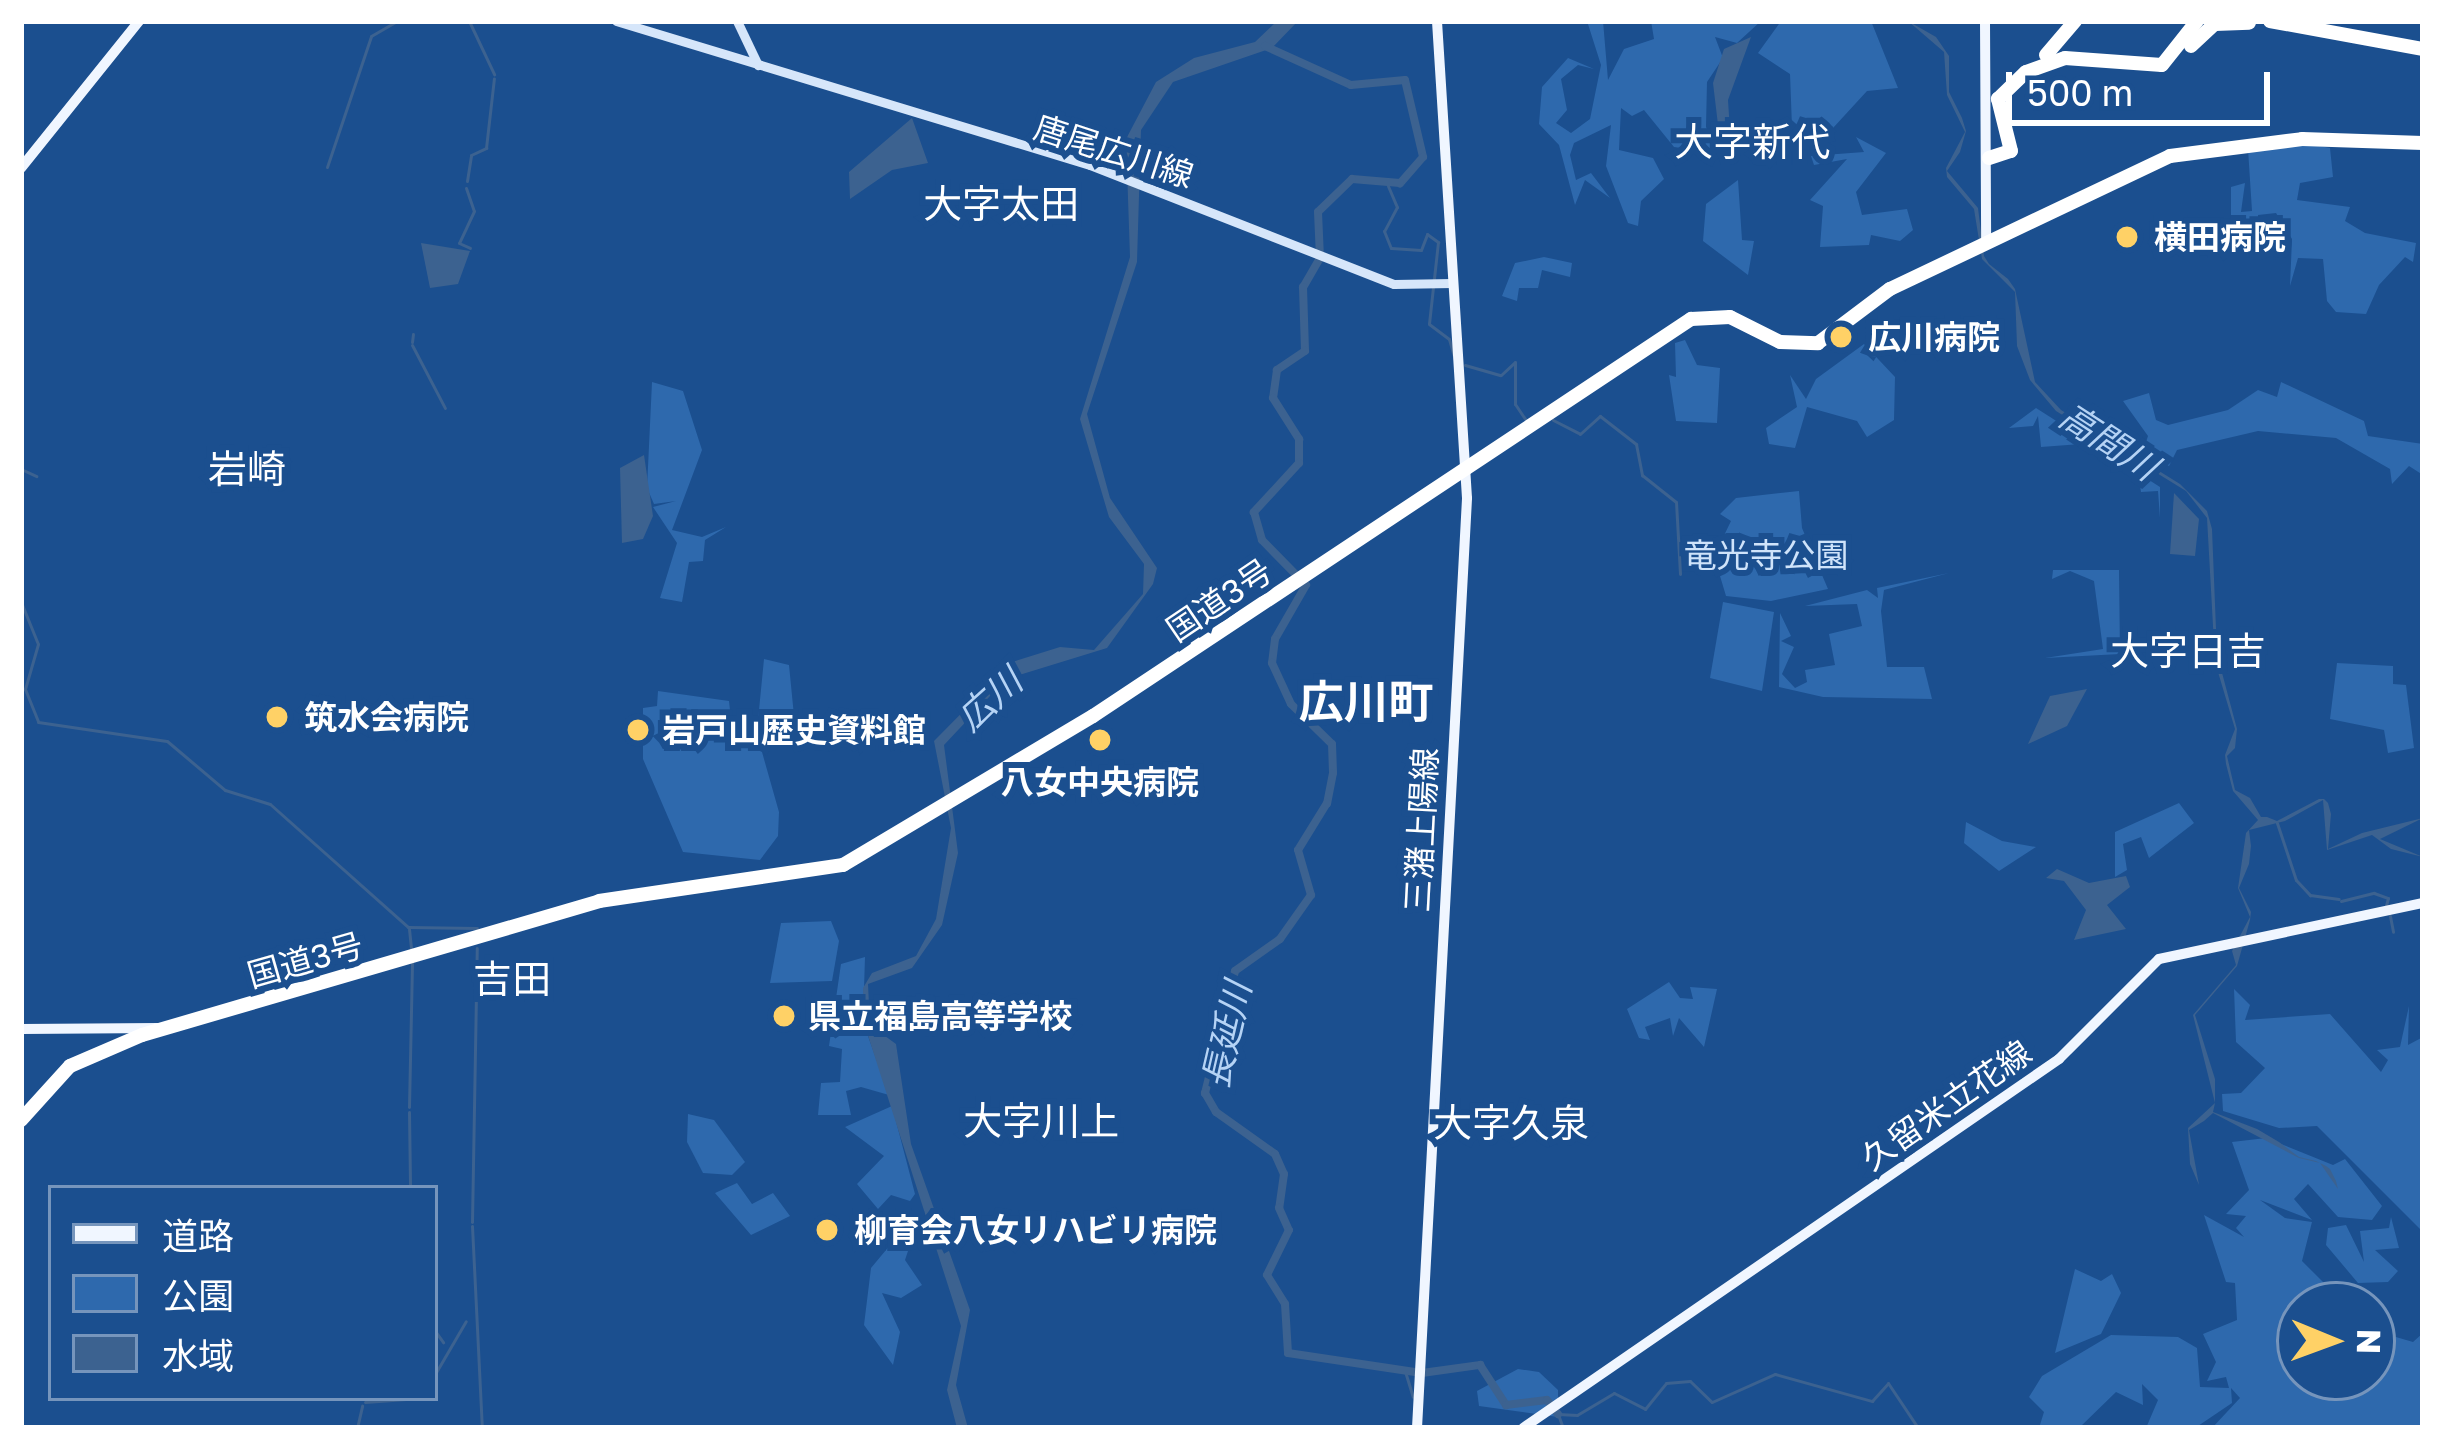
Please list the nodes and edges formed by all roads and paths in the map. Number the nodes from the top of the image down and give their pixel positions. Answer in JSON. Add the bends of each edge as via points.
{"nodes":[{"id":1,"x":139,"y":21,"type":"edge"},
{"id":2,"x":616,"y":21,"type":"edge"},
{"id":3,"x":737,"y":21,"type":"edge"},
{"id":4,"x":1437,"y":21,"type":"edge"},
{"id":5,"x":1985,"y":21,"type":"edge"},
{"id":6,"x":2075,"y":21,"type":"edge"},
{"id":7,"x":2270,"y":21,"type":"edge"},
{"id":8,"x":2302,"y":21,"type":"edge"},
{"id":9,"x":2243,"y":22,"type":"edge"},
{"id":10,"x":2193,"y":25,"type":"edge"},
{"id":11,"x":2363,"y":40,"type":"junction"},
{"id":12,"x":2423,"y":46,"type":"edge"},
{"id":13,"x":2046,"y":55,"type":"junction"},
{"id":14,"x":2113,"y":63,"type":"junction"},
{"id":15,"x":758,"y":65,"type":"junction"},
{"id":16,"x":2423,"y":143,"type":"edge"},
{"id":17,"x":1988,"y":155,"type":"junction"},
{"id":18,"x":21,"y":168,"type":"edge"},
{"id":19,"x":1981,"y":245,"type":"junction"},
{"id":20,"x":1452,"y":283,"type":"junction"},
{"id":21,"x":1464,"y":466,"type":"junction"},
{"id":22,"x":2423,"y":903,"type":"edge"},
{"id":23,"x":21,"y":1029,"type":"edge"},
{"id":24,"x":162,"y":1029,"type":"junction"},
{"id":25,"x":21,"y":1120,"type":"edge"},
{"id":26,"x":1418,"y":1428,"type":"edge"},
{"id":27,"x":1523,"y":1428,"type":"edge"}],
"edges":[{"from":1,"to":18,"type":"main road"},
{"from":2,"to":15,"type":"main road","name":"唐尾広川線"},
{"from":3,"to":15,"type":"main road"},
{"from":4,"to":20,"type":"main road","name":"三潴上陽線"},
{"from":5,"to":17,"type":"main road"},
{"from":6,"to":13,"type":"highway"},
{"from":7,"to":11,"type":"highway"},
{"from":8,"to":12,"type":"highway"},
{"from":9,"to":11,"type":"highway"},
{"from":9,"to":14,"type":"highway","via":[[2207,28],[2156,74]]},
{"from":10,"to":13,"type":"highway","via":[[2150,64]]},
{"from":10,"to":14,"type":"highway","via":[[2162,65]]},
{"from":11,"to":12,"type":"highway"},
{"from":13,"to":17,"type":"highway","via":[[1997,87],[2006,142]]},
{"from":14,"to":17,"type":"highway","via":[[2065,58],[2008,84],[1997,106],[2013,147]]},
{"from":15,"to":20,"type":"main road","name":"唐尾広川線","via":[[1118,176],[1408,286]]},
{"from":16,"to":19,"type":"highway","name":"国道3号","via":[[2302,139],[2186,152]]},
{"from":17,"to":19,"type":"main road"},
{"from":19,"to":21,"type":"highway","name":"国道3号","via":[[1890,289],[1818,343],[1780,342],[1730,317],[1691,319]]},
{"from":20,"to":21,"type":"main road","name":"三潴上陽線"},
{"from":21,"to":24,"type":"highway","name":"国道3号","via":[[949,806],[819,873],[730,875],[599,901]]},
{"from":21,"to":26,"type":"main road","name":"三潴上陽線"},
{"from":22,"to":27,"type":"main road","name":"久留米立花線","via":[[2150,964],[2060,1059]]},
{"from":23,"to":24,"type":"main road"},
{"from":24,"to":25,"type":"highway","name":"国道3号","via":[[70,1066]]}]}
